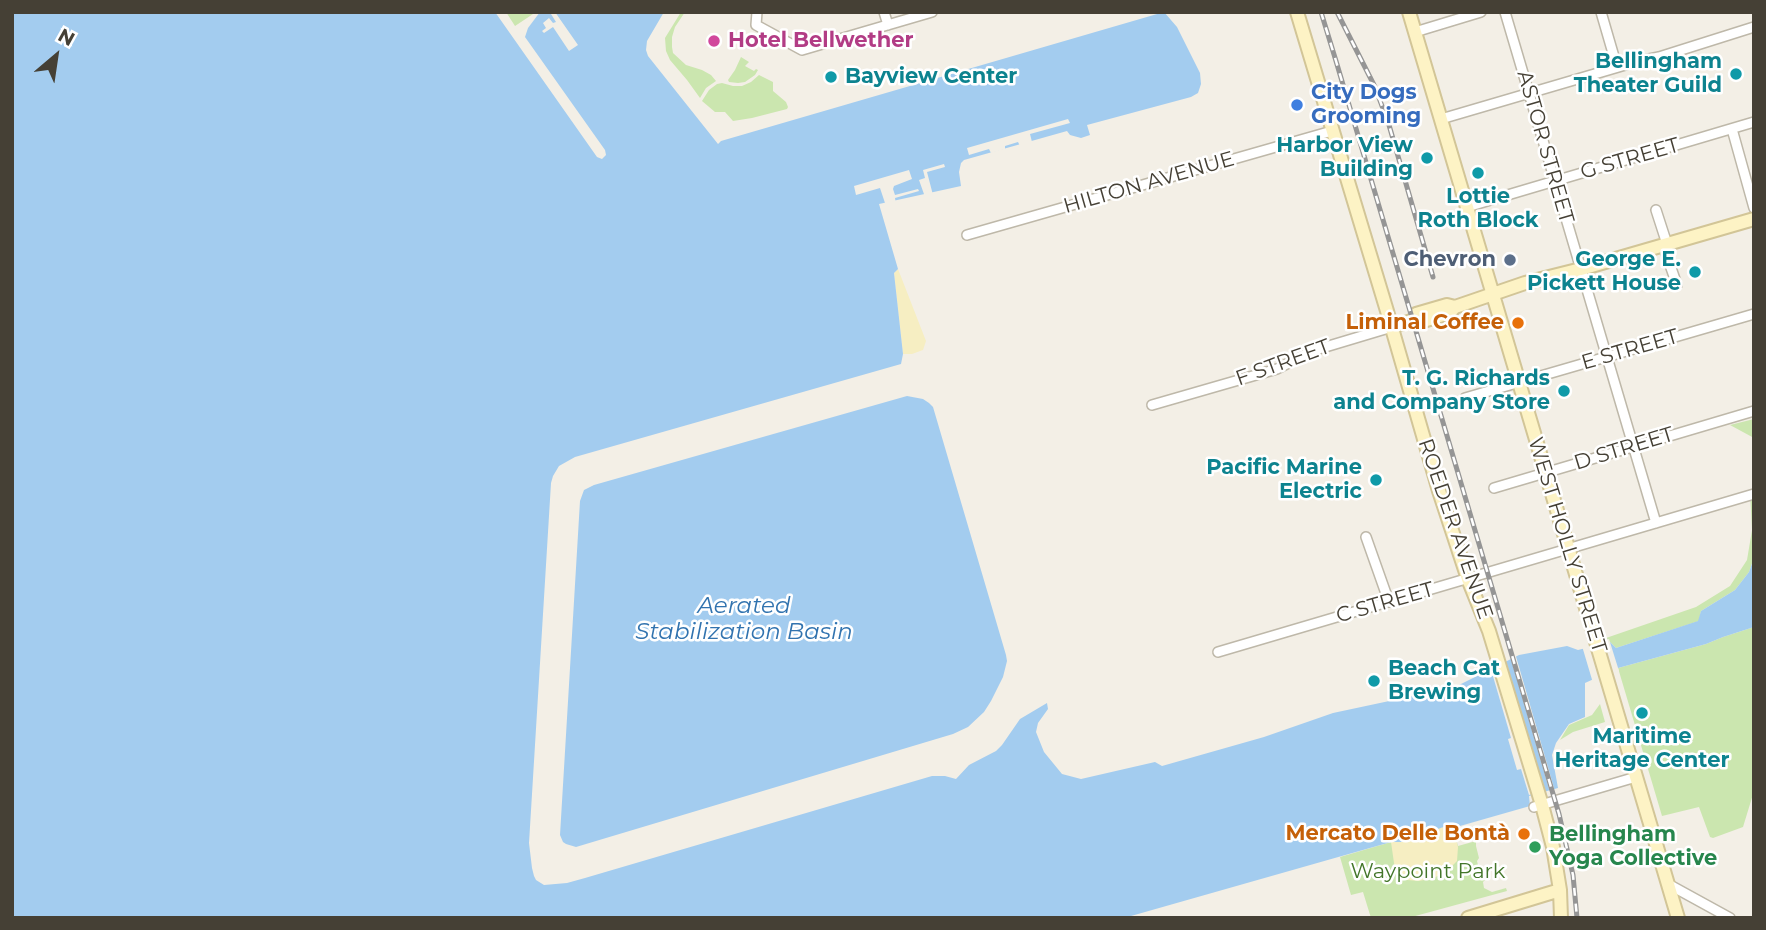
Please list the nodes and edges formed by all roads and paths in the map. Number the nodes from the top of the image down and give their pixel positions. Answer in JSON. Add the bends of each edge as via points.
{"nodes":[{"id":1,"x":757,"y":12,"type":"edge"},
{"id":2,"x":884,"y":12,"type":"edge"},
{"id":3,"x":932,"y":12,"type":"edge"},
{"id":4,"x":1297,"y":12,"type":"edge"},
{"id":5,"x":1409,"y":12,"type":"edge"},
{"id":6,"x":1481,"y":12,"type":"edge"},
{"id":7,"x":1505,"y":12,"type":"edge"},
{"id":8,"x":1601,"y":12,"type":"edge"},
{"id":9,"x":888,"y":25,"type":"junction"},
{"id":10,"x":1754,"y":27,"type":"edge"},
{"id":11,"x":1415,"y":32,"type":"junction"},
{"id":12,"x":1618,"y":67,"type":"junction"},
{"id":13,"x":1529,"y":93,"type":"junction"},
{"id":14,"x":1441,"y":119,"type":"junction"},
{"id":15,"x":1754,"y":122,"type":"edge"},
{"id":16,"x":1732,"y":129,"type":"junction"},
{"id":17,"x":1332,"y":131,"type":"junction"},
{"id":18,"x":1555,"y":181,"type":"junction"},
{"id":19,"x":1467,"y":207,"type":"junction"},
{"id":20,"x":1754,"y":208,"type":"edge"},
{"id":21,"x":1657,"y":210,"type":"dead end"},
{"id":22,"x":1754,"y":219,"type":"edge"},
{"id":23,"x":967,"y":235,"type":"dead end"},
{"id":24,"x":1665,"y":244,"type":"junction"},
{"id":25,"x":1581,"y":269,"type":"junction"},
{"id":26,"x":1677,"y":285,"type":"dead end"},
{"id":27,"x":1493,"y":293,"type":"junction"},
{"id":28,"x":1754,"y":314,"type":"edge"},
{"id":29,"x":1392,"y":327,"type":"junction"},
{"id":30,"x":1607,"y":357,"type":"junction"},
{"id":31,"x":1519,"y":383,"type":"junction"},
{"id":32,"x":1465,"y":398,"type":"dead end"},
{"id":33,"x":1152,"y":405,"type":"dead end"},
{"id":34,"x":1754,"y":411,"type":"edge"},
{"id":35,"x":1633,"y":447,"type":"junction"},
{"id":36,"x":1546,"y":472,"type":"junction"},
{"id":37,"x":1494,"y":488,"type":"dead end"},
{"id":38,"x":1754,"y":495,"type":"edge"},
{"id":39,"x":1656,"y":523,"type":"junction"},
{"id":40,"x":1366,"y":537,"type":"dead end"},
{"id":41,"x":1569,"y":549,"type":"junction"},
{"id":42,"x":1468,"y":579,"type":"junction"},
{"id":43,"x":1389,"y":602,"type":"junction"},
{"id":44,"x":1218,"y":652,"type":"dead end"},
{"id":45,"x":1636,"y":777,"type":"junction"},
{"id":46,"x":1538,"y":802,"type":"junction"},
{"id":47,"x":1668,"y":884,"type":"junction"},
{"id":48,"x":1561,"y":896,"type":"junction"},
{"id":49,"x":1468,"y":918,"type":"edge"},
{"id":50,"x":1561,"y":918,"type":"edge"},
{"id":51,"x":1678,"y":918,"type":"edge"},
{"id":52,"x":1730,"y":918,"type":"edge"}],
"edges":[{"from":1,"to":9,"type":"street","via":[[756,25],[802,50]]},
{"from":2,"to":9,"type":"street"},
{"from":3,"to":9,"type":"street"},
{"from":4,"to":17,"type":"main road","name":"ROEDER AVENUE"},
{"from":5,"to":11,"type":"main road","name":"WEST HOLLY STREET"},
{"from":6,"to":11,"type":"street"},
{"from":7,"to":13,"type":"street","name":"ASTOR STREET"},
{"from":8,"to":12,"type":"street"},
{"from":10,"to":12,"type":"street"},
{"from":11,"to":14,"type":"main road","name":"WEST HOLLY STREET"},
{"from":12,"to":13,"type":"street"},
{"from":13,"to":14,"type":"street"},
{"from":13,"to":18,"type":"street","name":"ASTOR STREET"},
{"from":14,"to":19,"type":"main road","name":"WEST HOLLY STREET"},
{"from":15,"to":16,"type":"street","name":"G STREET"},
{"from":16,"to":18,"type":"street","name":"G STREET"},
{"from":16,"to":20,"type":"street"},
{"from":17,"to":23,"type":"street","name":"HILTON AVENUE"},
{"from":17,"to":29,"type":"main road","name":"ROEDER AVENUE"},
{"from":18,"to":19,"type":"street","name":"G STREET"},
{"from":18,"to":25,"type":"street","name":"ASTOR STREET"},
{"from":19,"to":27,"type":"main road","name":"WEST HOLLY STREET"},
{"from":21,"to":24,"type":"street"},
{"from":22,"to":24,"type":"main road","name":"F STREET"},
{"from":24,"to":25,"type":"main road","name":"F STREET"},
{"from":24,"to":26,"type":"street"},
{"from":25,"to":27,"type":"main road","name":"F STREET"},
{"from":25,"to":30,"type":"street","name":"ASTOR STREET"},
{"from":27,"to":29,"type":"main road","name":"F STREET","via":[[1455,307],[1416,314],[1413,320]]},
{"from":27,"to":31,"type":"main road","name":"WEST HOLLY STREET"},
{"from":28,"to":30,"type":"street","name":"E STREET"},
{"from":29,"to":33,"type":"street","name":"F STREET","via":[[1311,351],[1277,369]]},
{"from":29,"to":42,"type":"main road","name":"ROEDER AVENUE"},
{"from":30,"to":31,"type":"street","name":"E STREET"},
{"from":30,"to":35,"type":"street","name":"ASTOR STREET"},
{"from":31,"to":32,"type":"street","name":"E STREET"},
{"from":31,"to":36,"type":"main road","name":"WEST HOLLY STREET"},
{"from":34,"to":35,"type":"street","name":"D STREET"},
{"from":35,"to":36,"type":"street","name":"D STREET"},
{"from":35,"to":39,"type":"street","name":"ASTOR STREET"},
{"from":36,"to":37,"type":"street","name":"D STREET"},
{"from":36,"to":41,"type":"main road","name":"WEST HOLLY STREET"},
{"from":38,"to":39,"type":"street","name":"C STREET"},
{"from":39,"to":41,"type":"street","name":"C STREET"},
{"from":40,"to":43,"type":"street"},
{"from":41,"to":42,"type":"street","name":"C STREET"},
{"from":41,"to":45,"type":"main road","name":"WEST HOLLY STREET"},
{"from":42,"to":43,"type":"street","name":"C STREET"},
{"from":42,"to":46,"type":"main road","name":"ROEDER AVENUE","via":[[1486,621]]},
{"from":43,"to":44,"type":"street","name":"C STREET"},
{"from":45,"to":46,"type":"street"},
{"from":45,"to":47,"type":"main road","name":"WEST HOLLY STREET"},
{"from":46,"to":48,"type":"main road","name":"ROEDER AVENUE","via":[[1553,847]]},
{"from":47,"to":51,"type":"main road","name":"WEST HOLLY STREET"},
{"from":47,"to":52,"type":"street"},
{"from":48,"to":49,"type":"main road"},
{"from":48,"to":50,"type":"main road","name":"ROEDER AVENUE"}]}
